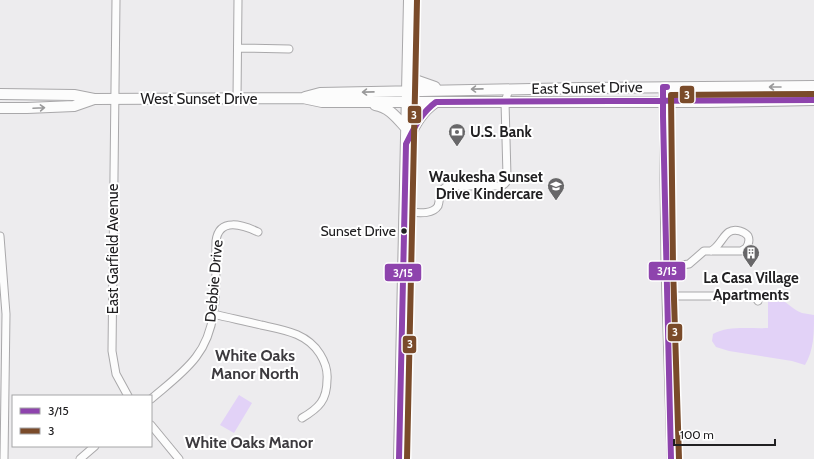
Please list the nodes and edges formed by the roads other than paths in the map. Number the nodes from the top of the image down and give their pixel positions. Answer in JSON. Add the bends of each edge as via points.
{"nodes":[{"id":1,"x":116,"y":0,"type":"edge"},
{"id":2,"x":238,"y":0,"type":"edge"},
{"id":3,"x":409,"y":0,"type":"edge"},
{"id":4,"x":238,"y":48,"type":"junction"},
{"id":5,"x":289,"y":49,"type":"dead end"},
{"id":6,"x":408,"y":74,"type":"junction"},
{"id":7,"x":814,"y":86,"type":"edge"},
{"id":8,"x":663,"y":87,"type":"junction"},
{"id":9,"x":509,"y":89,"type":"junction"},
{"id":10,"x":445,"y":90,"type":"junction"},
{"id":11,"x":407,"y":91,"type":"junction"},
{"id":12,"x":0,"y":94,"type":"edge"},
{"id":13,"x":237,"y":98,"type":"junction"},
{"id":14,"x":303,"y":98,"type":"junction"},
{"id":15,"x":94,"y":99,"type":"junction"},
{"id":16,"x":114,"y":99,"type":"junction"},
{"id":17,"x":814,"y":100,"type":"edge"},
{"id":18,"x":355,"y":102,"type":"junction"},
{"id":19,"x":407,"y":102,"type":"junction"},
{"id":20,"x":436,"y":102,"type":"junction"},
{"id":21,"x":505,"y":102,"type":"junction"},
{"id":22,"x":663,"y":102,"type":"junction"},
{"id":23,"x":0,"y":108,"type":"edge"},
{"id":24,"x":406,"y":128,"type":"junction"},
{"id":25,"x":406,"y":144,"type":"junction"},
{"id":26,"x":404,"y":212,"type":"junction"},
{"id":27,"x":258,"y":232,"type":"dead end"},
{"id":28,"x":0,"y":236,"type":"edge"},
{"id":29,"x":711,"y":251,"type":"junction"},
{"id":30,"x":665,"y":267,"type":"junction"},
{"id":31,"x":666,"y":296,"type":"junction"},
{"id":32,"x":758,"y":301,"type":"dead end"},
{"id":33,"x":214,"y":314,"type":"junction"},
{"id":34,"x":3,"y":337,"type":"edge"},
{"id":35,"x":127,"y":395,"type":"edge"},
{"id":36,"x":152,"y":398,"type":"edge"},
{"id":37,"x":302,"y":418,"type":"dead end"},
{"id":38,"x":152,"y":426,"type":"edge"},
{"id":39,"x":94,"y":447,"type":"edge"},
{"id":40,"x":4,"y":459,"type":"edge"},
{"id":41,"x":80,"y":459,"type":"edge"},
{"id":42,"x":179,"y":459,"type":"edge"},
{"id":43,"x":399,"y":459,"type":"edge"},
{"id":44,"x":671,"y":459,"type":"edge"}],
"edges":[{"from":1,"to":16,"type":"street","name":"East Garfield Avenue"},
{"from":2,"to":4,"type":"street"},
{"from":3,"to":6,"type":"main road"},
{"from":4,"to":5,"type":"street"},
{"from":4,"to":13,"type":"street"},
{"from":6,"to":10,"type":"main road","via":[[426,85]]},
{"from":6,"to":11,"type":"main road"},
{"from":7,"to":8,"type":"main road","name":"East Sunset Drive","one_way":true},
{"from":8,"to":9,"type":"main road","name":"East Sunset Drive"},
{"from":8,"to":22,"type":"street"},
{"from":9,"to":10,"type":"main road","name":"East Sunset Drive","one_way":true},
{"from":9,"to":21,"type":"street"},
{"from":10,"to":11,"type":"main road","name":"East Sunset Drive"},
{"from":11,"to":14,"type":"main road","name":"West Sunset Drive","one_way":true,"via":[[320,93]]},
{"from":11,"to":19,"type":"main road"},
{"from":12,"to":15,"type":"main road","name":"West Sunset Drive","via":[[74,95]]},
{"from":13,"to":14,"type":"main road","name":"West Sunset Drive"},
{"from":13,"to":16,"type":"main road","name":"West Sunset Drive"},
{"from":14,"to":18,"type":"main road","name":"West Sunset Drive","via":[[322,102]]},
{"from":15,"to":16,"type":"main road","name":"West Sunset Drive"},
{"from":23,"to":15,"type":"main road","name":"West Sunset Drive","one_way":true,"via":[[74,106]]},
{"from":16,"to":35,"type":"street","name":"East Garfield Avenue","via":[[112,351],[116,374]]},
{"from":17,"to":22,"type":"main road","name":"East Sunset Drive"},
{"from":18,"to":19,"type":"main road","name":"West Sunset Drive"},
{"from":18,"to":24,"type":"main road","via":[[387,109]]},
{"from":19,"to":20,"type":"main road","name":"East Sunset Drive"},
{"from":19,"to":24,"type":"main road"},
{"from":20,"to":21,"type":"main road","name":"East Sunset Drive"},
{"from":20,"to":25,"type":"main road","via":[[424,110]]},
{"from":21,"to":22,"type":"main road","name":"East Sunset Drive"},
{"from":21,"to":26,"type":"street","via":[[507,182],[501,186],[447,186],[439,195],[438,206],[433,210],[427,213]]},
{"from":22,"to":30,"type":"street"},
{"from":24,"to":25,"type":"main road"},
{"from":25,"to":26,"type":"main road"},
{"from":26,"to":43,"type":"main road"},
{"from":27,"to":33,"type":"street","name":"Debbie Drive","via":[[246,226],[232,224],[218,232]]},
{"from":28,"to":34,"type":"street","via":[[6,314]]},
{"from":29,"to":29,"type":"street","via":[[741,251],[746,248],[747,235],[731,230]]},
{"from":29,"to":30,"type":"street","via":[[701,253],[689,264]]},
{"from":30,"to":31,"type":"street"},
{"from":31,"to":32,"type":"street","via":[[751,296]]},
{"from":31,"to":44,"type":"street"},
{"from":33,"to":36,"type":"street","name":"Debbie Drive","via":[[197,357]]},
{"from":33,"to":37,"type":"street","via":[[291,332],[308,340],[315,347],[324,360],[327,388],[320,405]]},
{"from":34,"to":40,"type":"street"},
{"from":38,"to":42,"type":"street"},
{"from":39,"to":41,"type":"street"}]}
